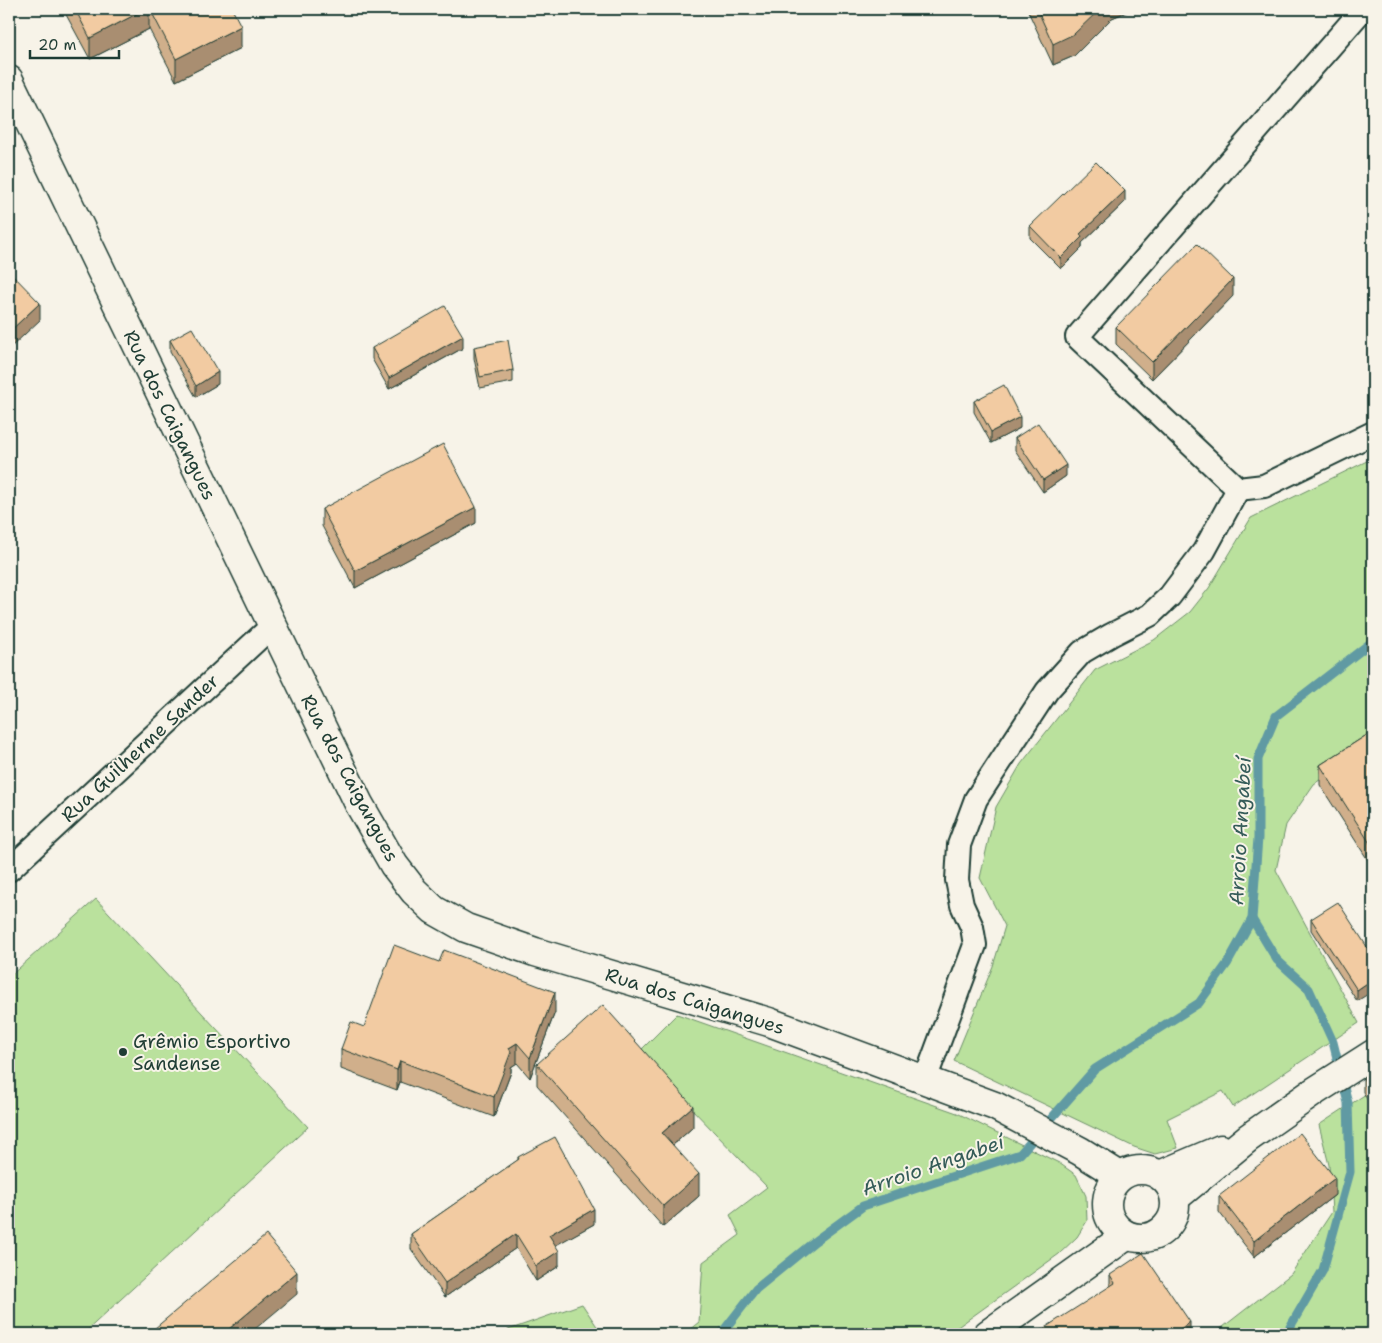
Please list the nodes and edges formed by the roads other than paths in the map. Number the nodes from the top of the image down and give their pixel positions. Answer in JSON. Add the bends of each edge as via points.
{"nodes":[{"id":1,"x":1363,"y":9,"type":"edge"},
{"id":2,"x":9,"y":80,"type":"edge"},
{"id":3,"x":1373,"y":433,"type":"edge"},
{"id":4,"x":1238,"y":489,"type":"junction"},
{"id":5,"x":272,"y":626,"type":"junction"},
{"id":6,"x":9,"y":870,"type":"edge"},
{"id":7,"x":1370,"y":1056,"type":"edge"},
{"id":8,"x":925,"y":1080,"type":"junction"},
{"id":9,"x":1248,"y":1138,"type":"junction"},
{"id":10,"x":1160,"y":1175,"type":"junction"},
{"id":11,"x":1120,"y":1176,"type":"junction"},
{"id":12,"x":1175,"y":1198,"type":"junction"},
{"id":13,"x":1126,"y":1236,"type":"junction"},
{"id":14,"x":988,"y":1334,"type":"edge"}],
"edges":[{"from":1,"to":4,"type":"street","via":[[1076,337]]},
{"from":2,"to":5,"type":"street","name":"Rua dos Caigangues"},
{"from":3,"to":4,"type":"street","via":[[1264,486]]},
{"from":4,"to":8,"type":"street","via":[[1204,551],[1170,596],[1150,614],[1082,652],[1047,691],[976,799],[959,845],[957,880],[975,945]]},
{"from":5,"to":6,"type":"street","name":"Rua Guilherme Sander"},
{"from":5,"to":8,"type":"street","name":"Rua dos Caigangues","via":[[359,804],[394,865],[434,910],[466,928],[535,952],[769,1022]]},
{"from":7,"to":9,"type":"street"},
{"from":8,"to":11,"type":"street","name":"Rua dos Caigangues","via":[[996,1106]]},
{"from":9,"to":10,"type":"street"},
{"from":9,"to":12,"type":"street"},
{"from":10,"to":11,"type":"street","via":[[1132,1170]]},
{"from":10,"to":12,"type":"street","via":[[1170,1185]]},
{"from":11,"to":13,"type":"street","via":[[1110,1187],[1106,1201],[1114,1227]]},
{"from":12,"to":13,"type":"street","via":[[1174,1213],[1168,1227],[1156,1236],[1140,1239]]},
{"from":13,"to":14,"type":"street"}]}
